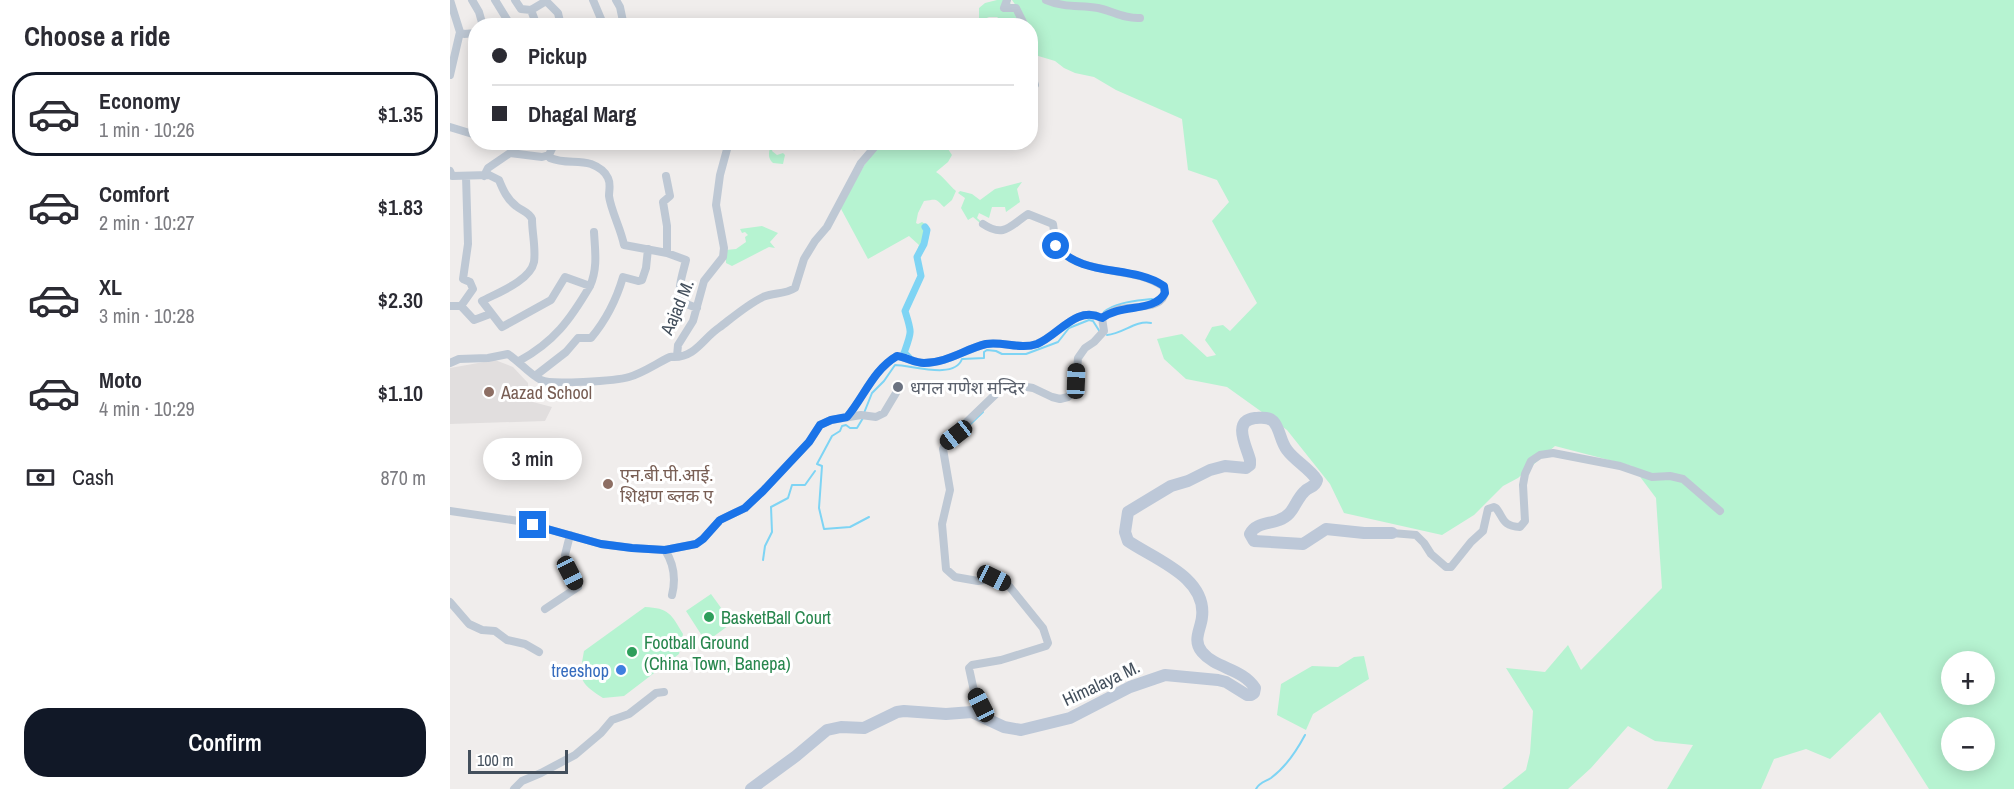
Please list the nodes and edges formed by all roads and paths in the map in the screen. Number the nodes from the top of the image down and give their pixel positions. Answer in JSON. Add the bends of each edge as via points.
{"nodes":[{"id":1,"x":450,"y":0,"type":"edge"},
{"id":2,"x":472,"y":0,"type":"edge"},
{"id":3,"x":495,"y":0,"type":"edge"},
{"id":4,"x":515,"y":0,"type":"edge"},
{"id":5,"x":593,"y":0,"type":"edge"},
{"id":6,"x":616,"y":0,"type":"edge"},
{"id":7,"x":1006,"y":0,"type":"edge"},
{"id":8,"x":1046,"y":0,"type":"edge"},
{"id":9,"x":531,"y":10,"type":"junction"},
{"id":10,"x":481,"y":18,"type":"edge"},
{"id":11,"x":506,"y":18,"type":"edge"},
{"id":12,"x":534,"y":18,"type":"edge"},
{"id":13,"x":559,"y":18,"type":"edge"},
{"id":14,"x":600,"y":18,"type":"edge"},
{"id":15,"x":622,"y":18,"type":"edge"},
{"id":16,"x":1021,"y":18,"type":"edge"},
{"id":17,"x":1140,"y":18,"type":"dead end"},
{"id":18,"x":459,"y":32,"type":"junction"},
{"id":19,"x":468,"y":34,"type":"edge"},
{"id":20,"x":450,"y":75,"type":"edge"},
{"id":21,"x":450,"y":127,"type":"edge"},
{"id":22,"x":468,"y":133,"type":"edge"},
{"id":23,"x":551,"y":150,"type":"edge"},
{"id":24,"x":727,"y":150,"type":"edge"},
{"id":25,"x":872,"y":150,"type":"edge"},
{"id":26,"x":549,"y":155,"type":"junction"},
{"id":27,"x":450,"y":171,"type":"edge"},
{"id":28,"x":466,"y":176,"type":"junction"},
{"id":29,"x":483,"y":176,"type":"junction"},
{"id":30,"x":666,"y":176,"type":"dead end"},
{"id":31,"x":983,"y":224,"type":"dead end"},
{"id":32,"x":594,"y":232,"type":"dead end"},
{"id":33,"x":648,"y":249,"type":"junction"},
{"id":34,"x":667,"y":253,"type":"junction"},
{"id":35,"x":590,"y":286,"type":"junction"},
{"id":36,"x":450,"y":306,"type":"edge"},
{"id":37,"x":461,"y":306,"type":"junction"},
{"id":38,"x":697,"y":308,"type":"junction"},
{"id":39,"x":490,"y":314,"type":"junction"},
{"id":40,"x":1102,"y":318,"type":"junction"},
{"id":41,"x":670,"y":357,"type":"junction"},
{"id":42,"x":519,"y":361,"type":"junction"},
{"id":43,"x":450,"y":363,"type":"edge"},
{"id":44,"x":535,"y":376,"type":"junction"},
{"id":45,"x":896,"y":393,"type":"dead end"},
{"id":46,"x":847,"y":417,"type":"junction"},
{"id":47,"x":450,"y":511,"type":"edge"},
{"id":48,"x":1720,"y":511,"type":"dead end"},
{"id":49,"x":1392,"y":533,"type":"joint"},
{"id":50,"x":570,"y":535,"type":"junction"},
{"id":51,"x":665,"y":550,"type":"junction"},
{"id":52,"x":672,"y":595,"type":"dead end"},
{"id":53,"x":450,"y":602,"type":"edge"},
{"id":54,"x":545,"y":609,"type":"dead end"},
{"id":55,"x":539,"y":652,"type":"dead end"},
{"id":56,"x":664,"y":692,"type":"dead end"},
{"id":57,"x":988,"y":719,"type":"junction"},
{"id":58,"x":514,"y":789,"type":"edge"},
{"id":59,"x":751,"y":789,"type":"edge"}],
"edges":[{"from":1,"to":18,"type":"street"},
{"from":2,"to":10,"type":"street"},
{"from":3,"to":11,"type":"street"},
{"from":4,"to":9,"type":"street","via":[[521,9]]},
{"from":5,"to":14,"type":"street"},
{"from":6,"to":15,"type":"street"},
{"from":7,"to":16,"type":"street","via":[[1004,8],[1016,8]]},
{"from":8,"to":17,"type":"street"},
{"from":9,"to":12,"type":"street"},
{"from":9,"to":13,"type":"street","via":[[546,1]]},
{"from":18,"to":19,"type":"street"},
{"from":18,"to":20,"type":"street"},
{"from":21,"to":22,"type":"street"},
{"from":23,"to":26,"type":"street"},
{"from":24,"to":38,"type":"street","name":"Aajad M.","via":[[716,205],[723,257],[704,281]]},
{"from":25,"to":41,"type":"street","via":[[800,267],[795,288],[786,294],[763,297],[715,330],[693,352]]},
{"from":26,"to":29,"type":"street","via":[[510,153]]},
{"from":26,"to":33,"type":"street","via":[[561,163],[599,167],[608,176],[611,208],[624,245]]},
{"from":27,"to":28,"type":"street","via":[[452,176]]},
{"from":28,"to":29,"type":"street"},
{"from":28,"to":37,"type":"street","via":[[468,237],[463,279],[470,282],[472,289]]},
{"from":29,"to":39,"type":"street","via":[[499,180],[510,201],[530,214],[534,260],[520,280],[482,301]]},
{"from":30,"to":34,"type":"street","via":[[670,196],[663,202]]},
{"from":31,"to":40,"type":"street","via":[[993,231],[1006,230],[1028,214],[1035,216],[1053,224],[1056,246],[1071,260],[1150,278],[1164,286],[1162,300],[1151,306],[1117,310]]},
{"from":32,"to":35,"type":"street","via":[[596,255]]},
{"from":33,"to":34,"type":"street"},
{"from":33,"to":44,"type":"street","via":[[642,280],[623,277],[615,303],[591,338],[578,338]]},
{"from":34,"to":38,"type":"street","via":[[686,260],[681,302]]},
{"from":35,"to":39,"type":"street","via":[[565,278],[551,300],[502,327]]},
{"from":35,"to":42,"type":"street","via":[[554,338]]},
{"from":36,"to":37,"type":"street"},
{"from":37,"to":39,"type":"street","via":[[474,320]]},
{"from":38,"to":41,"type":"street","name":"Aajad M.","via":[[678,345],[677,356]]},
{"from":40,"to":46,"type":"street","via":[[1094,314],[1077,316],[1034,345],[986,344],[940,361],[922,363],[897,356],[874,376]]},
{"from":40,"to":57,"type":"street","via":[[1104,331],[1078,358],[1076,381],[1068,397],[1052,398],[1033,388],[1015,385],[1000,390],[943,449],[950,490],[942,524],[946,569],[955,578],[994,578],[1009,586],[1043,627],[1048,643],[969,668],[974,691]]},
{"from":41,"to":44,"type":"street","name":"Aajad M.","via":[[621,380],[543,382]]},
{"from":42,"to":43,"type":"street","via":[[508,354]]},
{"from":42,"to":44,"type":"street"},
{"from":45,"to":46,"type":"street","via":[[884,413],[876,417]]},
{"from":46,"to":51,"type":"street","via":[[820,425],[763,491],[745,508],[720,520],[703,539]]},
{"from":47,"to":50,"type":"street","via":[[519,521]]},
{"from":48,"to":49,"type":"street","via":[[1683,479],[1652,477],[1620,466],[1553,453],[1531,461],[1525,474],[1524,524],[1512,527],[1496,507],[1488,509],[1483,531],[1451,567],[1436,560],[1416,535]]},
{"from":49,"to":57,"type":"street","name":"Himalaya M.","via":[[1326,529],[1302,544],[1254,541],[1252,530],[1285,518],[1304,492],[1317,483],[1287,451],[1274,422],[1265,417],[1248,419],[1241,429],[1250,465],[1218,467],[1171,486],[1128,512],[1125,532],[1128,541],[1190,584],[1202,606],[1199,647],[1208,657],[1245,677],[1254,693],[1247,695],[1218,680],[1165,675],[1130,687],[1076,715],[1030,729],[1013,730]]},
{"from":50,"to":51,"type":"street","via":[[601,544]]},
{"from":50,"to":54,"type":"street","via":[[565,555],[578,587]]},
{"from":51,"to":52,"type":"street","via":[[672,561]]},
{"from":53,"to":55,"type":"street","via":[[469,624],[495,631]]},
{"from":56,"to":58,"type":"street","via":[[612,720],[575,755],[522,781]]},
{"from":57,"to":59,"type":"street","name":"Himalaya M.","via":[[972,712],[904,711],[864,728],[833,728]]}]}
